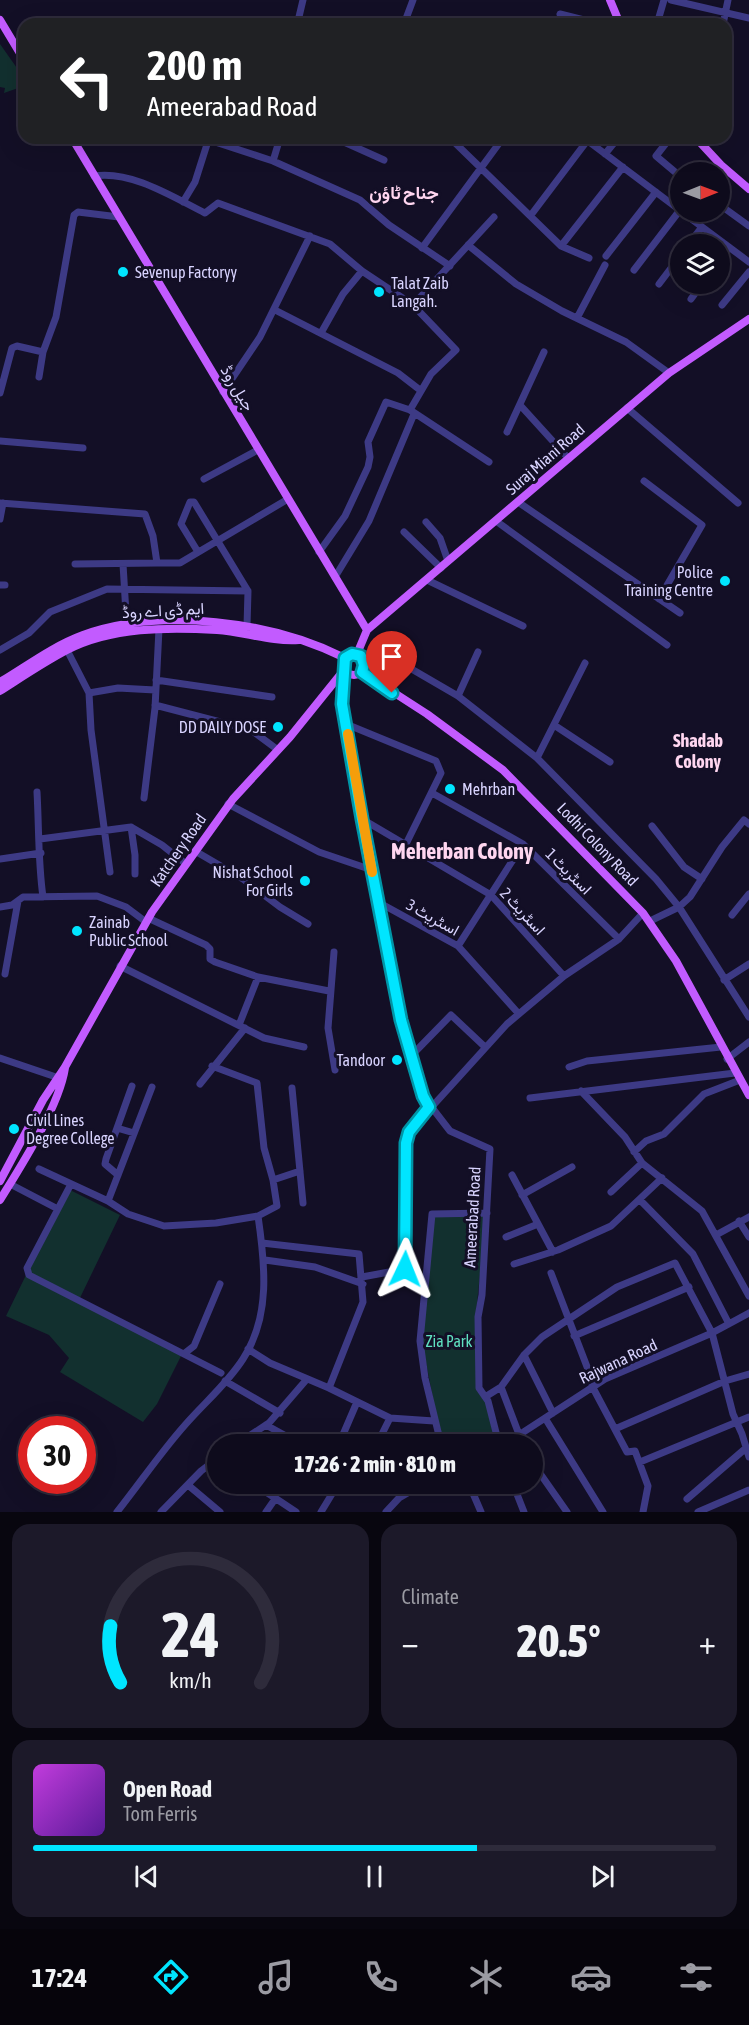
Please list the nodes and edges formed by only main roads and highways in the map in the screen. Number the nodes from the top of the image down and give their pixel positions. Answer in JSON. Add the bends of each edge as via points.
{"nodes":[{"id":1,"x":610,"y":0,"type":"edge"},
{"id":2,"x":618,"y":18,"type":"edge"},
{"id":3,"x":0,"y":20,"type":"edge"},
{"id":4,"x":18,"y":50,"type":"edge"},
{"id":5,"x":75,"y":144,"type":"edge"},
{"id":6,"x":702,"y":144,"type":"edge"},
{"id":7,"x":749,"y":189,"type":"edge"},
{"id":8,"x":749,"y":320,"type":"edge"},
{"id":9,"x":127,"y":629,"type":"junction"},
{"id":10,"x":367,"y":630,"type":"junction"},
{"id":11,"x":302,"y":640,"type":"junction"},
{"id":12,"x":357,"y":654,"type":"junction"},
{"id":13,"x":345,"y":658,"type":"junction"},
{"id":14,"x":344,"y":670,"type":"junction"},
{"id":15,"x":362,"y":672,"type":"junction"},
{"id":16,"x":0,"y":682,"type":"edge"},
{"id":17,"x":0,"y":690,"type":"edge"},
{"id":18,"x":65,"y":1067,"type":"junction"},
{"id":19,"x":749,"y":1095,"type":"edge"},
{"id":20,"x":43,"y":1100,"type":"junction"},
{"id":21,"x":52,"y":1104,"type":"junction"},
{"id":22,"x":13,"y":1157,"type":"junction"},
{"id":23,"x":22,"y":1162,"type":"junction"},
{"id":24,"x":0,"y":1181,"type":"edge"},
{"id":25,"x":0,"y":1200,"type":"edge"}],
"edges":[{"from":1,"to":2,"type":"main road"},
{"from":3,"to":4,"type":"main road"},
{"from":5,"to":10,"type":"main road","name":"جیل روڈ"},
{"from":6,"to":7,"type":"main road"},
{"from":8,"to":10,"type":"main road","name":"Suraj Miani Road","via":[[669,373]]},
{"from":9,"to":11,"type":"main road","name":"ایم ڈی اے روڈ","via":[[214,630]]},
{"from":9,"to":11,"type":"main road","name":"ایم ڈی اے روڈ","via":[[170,622],[216,622]]},
{"from":9,"to":16,"type":"main road","name":"ایم ڈی اے روڈ","via":[[84,634]]},
{"from":9,"to":17,"type":"main road","name":"ایم ڈی اے روڈ","via":[[67,650]]},
{"from":10,"to":12,"type":"main road"},
{"from":11,"to":13,"type":"main road","name":"ایم ڈی اے روڈ"},
{"from":12,"to":13,"type":"main road"},
{"from":12,"to":15,"type":"main road","via":[[364,663]]},
{"from":13,"to":14,"type":"main road"},
{"from":14,"to":15,"type":"main road","via":[[353,675]]},
{"from":14,"to":18,"type":"main road","name":"Katchery Road","via":[[228,804],[147,920]]},
{"from":15,"to":19,"type":"main road","name":"Lodhi Colony Road","via":[[503,770],[643,913],[676,961]]},
{"from":18,"to":20,"type":"main road","name":"Katchery Road"},
{"from":18,"to":21,"type":"main road","name":"Katchery Road"},
{"from":20,"to":21,"type":"main road"},
{"from":20,"to":22,"type":"main road","name":"Katchery Road"},
{"from":21,"to":23,"type":"main road","name":"Katchery Road"},
{"from":22,"to":23,"type":"main road"},
{"from":22,"to":24,"type":"main road","name":"Katchery Road"},
{"from":23,"to":25,"type":"main road","name":"Katchery Road"}]}
